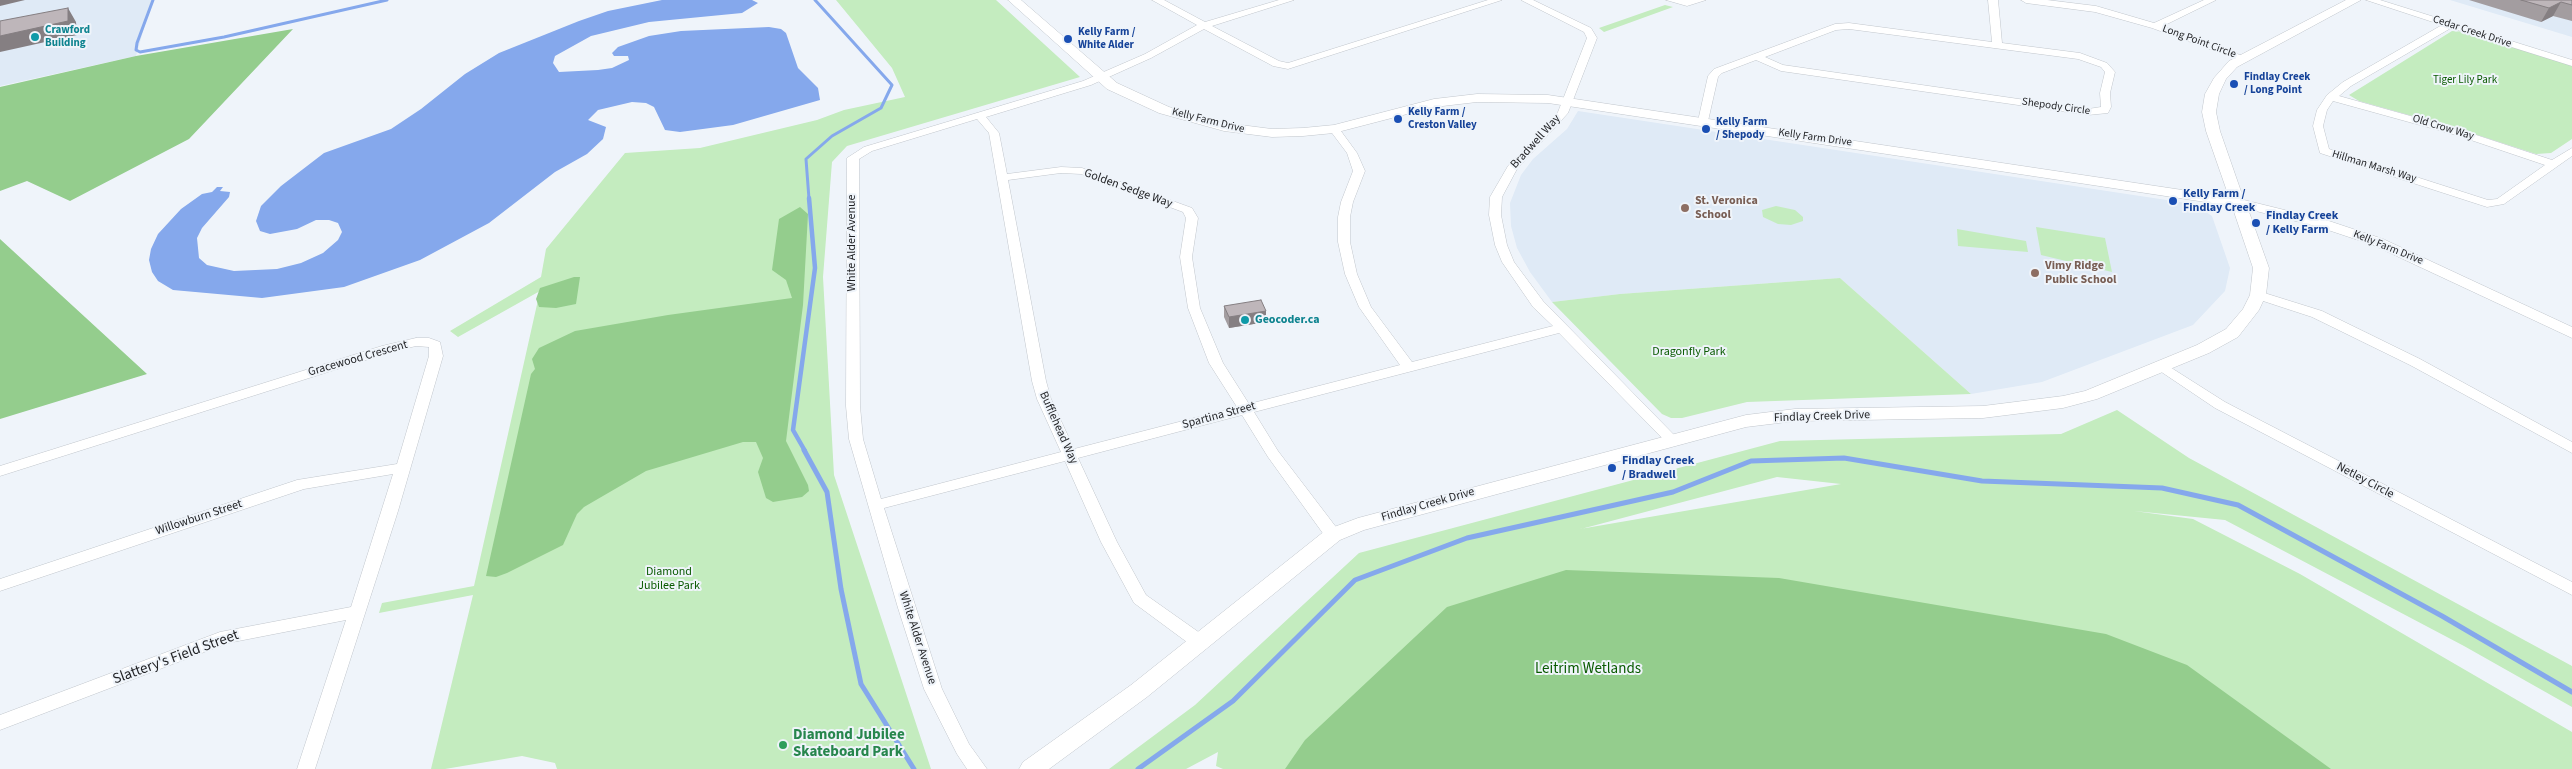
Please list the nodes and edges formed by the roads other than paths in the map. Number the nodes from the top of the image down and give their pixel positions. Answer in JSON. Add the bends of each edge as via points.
{"nodes":[{"id":1,"x":1014,"y":0,"type":"edge"},
{"id":2,"x":1158,"y":0,"type":"edge"},
{"id":3,"x":1289,"y":0,"type":"edge"},
{"id":4,"x":1497,"y":0,"type":"edge"},
{"id":5,"x":1526,"y":0,"type":"edge"},
{"id":6,"x":1671,"y":0,"type":"edge"},
{"id":7,"x":1701,"y":0,"type":"edge"},
{"id":8,"x":1993,"y":0,"type":"edge"},
{"id":9,"x":2026,"y":0,"type":"edge"},
{"id":10,"x":2211,"y":0,"type":"edge"},
{"id":11,"x":2355,"y":0,"type":"edge"},
{"id":12,"x":2371,"y":0,"type":"edge"},
{"id":13,"x":1204,"y":25,"type":"junction"},
{"id":14,"x":2450,"y":25,"type":"junction"},
{"id":15,"x":2155,"y":26,"type":"junction"},
{"id":16,"x":1997,"y":45,"type":"junction"},
{"id":17,"x":1756,"y":56,"type":"junction"},
{"id":18,"x":2243,"y":58,"type":"junction"},
{"id":19,"x":2572,"y":63,"type":"edge"},
{"id":20,"x":1102,"y":77,"type":"junction"},
{"id":21,"x":2331,"y":97,"type":"junction"},
{"id":22,"x":1568,"y":101,"type":"junction"},
{"id":23,"x":980,"y":116,"type":"junction"},
{"id":24,"x":1703,"y":122,"type":"junction"},
{"id":25,"x":1334,"y":129,"type":"junction"},
{"id":26,"x":2572,"y":152,"type":"edge"},
{"id":27,"x":2554,"y":164,"type":"junction"},
{"id":28,"x":1001,"y":178,"type":"junction"},
{"id":29,"x":2239,"y":202,"type":"junction"},
{"id":30,"x":2258,"y":295,"type":"junction"},
{"id":31,"x":1561,"y":328,"type":"junction"},
{"id":32,"x":2572,"y":333,"type":"edge"},
{"id":33,"x":2162,"y":366,"type":"junction"},
{"id":34,"x":1408,"y":367,"type":"junction"},
{"id":35,"x":1244,"y":409,"type":"junction"},
{"id":36,"x":1672,"y":440,"type":"junction"},
{"id":37,"x":2572,"y":448,"type":"edge"},
{"id":38,"x":1069,"y":456,"type":"junction"},
{"id":39,"x":402,"y":468,"type":"junction"},
{"id":40,"x":0,"y":471,"type":"edge"},
{"id":41,"x":877,"y":505,"type":"junction"},
{"id":42,"x":1333,"y":535,"type":"junction"},
{"id":43,"x":0,"y":585,"type":"edge"},
{"id":44,"x":2572,"y":589,"type":"edge"},
{"id":45,"x":357,"y":612,"type":"junction"},
{"id":46,"x":1201,"y":643,"type":"junction"},
{"id":47,"x":0,"y":723,"type":"edge"},
{"id":48,"x":306,"y":769,"type":"edge"},
{"id":49,"x":978,"y":769,"type":"edge"},
{"id":50,"x":1031,"y":769,"type":"edge"}],
"edges":[{"from":1,"to":20,"type":"street","name":"Kelly Farm Drive"},
{"from":2,"to":13,"type":"street"},
{"from":3,"to":13,"type":"street","name":"White Alder Avenue"},
{"from":4,"to":13,"type":"street","via":[[1288,66],[1276,64]]},
{"from":5,"to":22,"type":"street","name":"Bradwell Way","via":[[1591,33],[1592,38]]},
{"from":6,"to":7,"type":"street","via":[[1687,3]]},
{"from":8,"to":16,"type":"street"},
{"from":9,"to":15,"type":"street","name":"Long Point Circle","via":[[2096,9]]},
{"from":10,"to":15,"type":"street","name":"Long Point Circle"},
{"from":11,"to":18,"type":"street","name":"Findlay Creek Drive"},
{"from":12,"to":14,"type":"street","name":"Cedar Creek Drive"},
{"from":13,"to":20,"type":"street","name":"White Alder Avenue"},
{"from":14,"to":19,"type":"street","name":"Cedar Creek Drive"},
{"from":14,"to":21,"type":"street","name":"Hillman Marsh Way","via":[[2347,84]]},
{"from":15,"to":18,"type":"street","name":"Long Point Circle"},
{"from":16,"to":17,"type":"street","name":"Shepody Circle","via":[[1849,26],[1835,27]]},
{"from":16,"to":17,"type":"street","name":"Shepody Circle","via":[[2080,56],[2104,65],[2110,72],[2106,107],[2088,112],[1780,68]]},
{"from":17,"to":24,"type":"street","name":"Shepody Circle","via":[[1713,76]]},
{"from":18,"to":29,"type":"street","name":"Findlay Creek Drive","via":[[2232,64],[2220,78],[2212,94],[2209,112]]},
{"from":20,"to":23,"type":"street","name":"White Alder Avenue"},
{"from":20,"to":25,"type":"street","name":"Kelly Farm Drive","via":[[1137,99],[1224,127],[1272,133]]},
{"from":21,"to":27,"type":"street","name":"Old Crow Way","via":[[2460,133]]},
{"from":21,"to":27,"type":"street","name":"Hillman Marsh Way","via":[[2322,110],[2318,126],[2324,151],[2474,201],[2500,202]]},
{"from":22,"to":24,"type":"street","name":"Kelly Farm Drive"},
{"from":22,"to":25,"type":"street","name":"Kelly Farm Drive","via":[[1502,97],[1458,100],[1414,107]]},
{"from":22,"to":31,"type":"street","name":"Bradwell Way","via":[[1551,129],[1512,168],[1496,197],[1495,215],[1497,233],[1508,262],[1538,304]]},
{"from":23,"to":28,"type":"street","name":"Bufflehead Way","via":[[994,133]]},
{"from":23,"to":41,"type":"street","name":"White Alder Avenue","via":[[868,149],[853,158],[854,423]]},
{"from":24,"to":29,"type":"street","name":"Kelly Farm Drive"},
{"from":25,"to":34,"type":"street","via":[[1352,153],[1358,171],[1344,217],[1344,242],[1351,274],[1365,307]]},
{"from":26,"to":27,"type":"street","name":"Hillman Marsh Way"},
{"from":28,"to":35,"type":"street","name":"Golden Sedge Way","via":[[1061,170],[1082,171],[1188,210],[1192,218],[1186,257],[1194,308],[1216,363]]},
{"from":28,"to":38,"type":"street","name":"Bufflehead Way","via":[[1038,381]]},
{"from":29,"to":30,"type":"street","name":"Findlay Creek Drive","via":[[2262,268]]},
{"from":29,"to":32,"type":"street","name":"Kelly Farm Drive","via":[[2378,242]]},
{"from":30,"to":33,"type":"street","name":"Findlay Creek Drive","via":[[2251,310],[2232,333]]},
{"from":30,"to":37,"type":"street","via":[[2317,314],[2415,362]]},
{"from":31,"to":34,"type":"street","name":"Spartina Street"},
{"from":31,"to":36,"type":"street","name":"Bradwell Way"},
{"from":33,"to":36,"type":"street","name":"Findlay Creek Drive","via":[[2091,395],[2034,406],[1983,412],[1794,415],[1746,421]]},
{"from":33,"to":44,"type":"street","name":"Netley Circle","via":[[2220,405]]},
{"from":34,"to":35,"type":"street","name":"Spartina Street"},
{"from":35,"to":38,"type":"street","name":"Spartina Street"},
{"from":35,"to":42,"type":"street","name":"Golden Sedge Way"},
{"from":36,"to":42,"type":"street","name":"Findlay Creek Drive","via":[[1460,496]]},
{"from":38,"to":41,"type":"street","name":"Spartina Street"},
{"from":38,"to":46,"type":"street","name":"Bufflehead Way","via":[[1140,599]]},
{"from":39,"to":40,"type":"street","name":"Gracewood Crescent","via":[[436,356],[435,345],[428,342],[387,349]]},
{"from":39,"to":43,"type":"street","name":"Willowburn Street","via":[[302,484]]},
{"from":39,"to":45,"type":"street","name":"Gracewood Crescent"},
{"from":41,"to":49,"type":"street","name":"White Alder Avenue","via":[[933,689],[963,749]]},
{"from":42,"to":46,"type":"street","name":"Findlay Creek Drive"},
{"from":45,"to":47,"type":"street","name":"Slattery's Field Street","via":[[226,637]]},
{"from":45,"to":48,"type":"street","name":"Gracewood Crescent"},
{"from":46,"to":50,"type":"street","name":"Findlay Creek Drive"}]}
